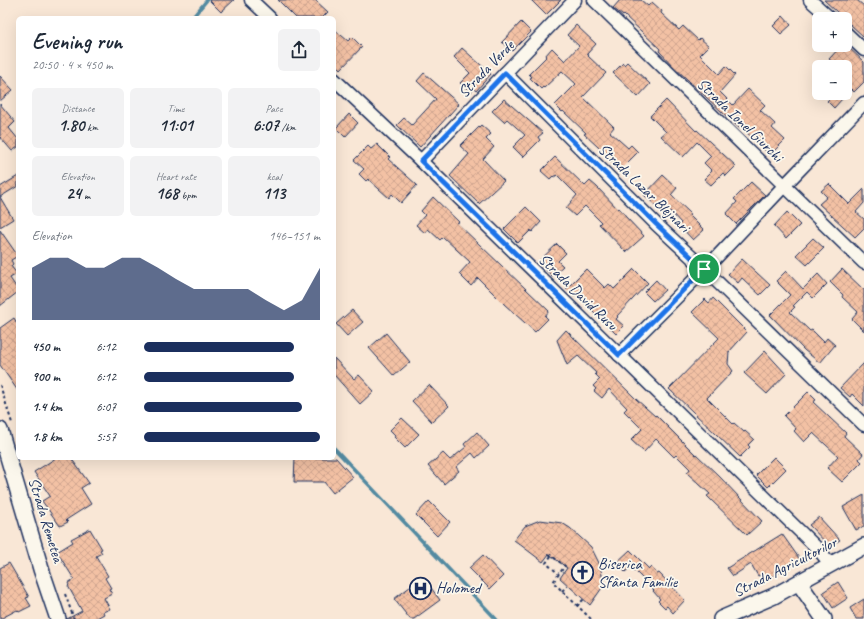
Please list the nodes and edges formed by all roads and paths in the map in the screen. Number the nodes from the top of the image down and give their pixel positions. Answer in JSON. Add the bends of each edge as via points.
{"nodes":[{"id":1,"x":251,"y":0,"type":"edge"},
{"id":2,"x":575,"y":0,"type":"edge"},
{"id":3,"x":594,"y":0,"type":"edge"},
{"id":4,"x":810,"y":0,"type":"edge"},
{"id":5,"x":823,"y":12,"type":"edge"},
{"id":6,"x":268,"y":16,"type":"edge"},
{"id":7,"x":852,"y":39,"type":"edge"},
{"id":8,"x":864,"y":50,"type":"edge"},
{"id":9,"x":505,"y":73,"type":"junction"},
{"id":10,"x":336,"y":81,"type":"edge"},
{"id":11,"x":864,"y":103,"type":"edge"},
{"id":12,"x":421,"y":161,"type":"junction"},
{"id":13,"x":784,"y":186,"type":"junction"},
{"id":14,"x":864,"y":263,"type":"edge"},
{"id":15,"x":704,"y":269,"type":"junction"},
{"id":16,"x":619,"y":355,"type":"junction"},
{"id":17,"x":0,"y":385,"type":"edge"},
{"id":18,"x":864,"y":426,"type":"edge"},
{"id":19,"x":7,"y":429,"type":"edge"},
{"id":20,"x":864,"y":546,"type":"edge"},
{"id":21,"x":831,"y":565,"type":"junction"},
{"id":22,"x":565,"y":566,"type":"junction"},
{"id":23,"x":567,"y":568,"type":"dead end"},
{"id":24,"x":559,"y":574,"type":"junction"},
{"id":25,"x":799,"y":583,"type":"junction"},
{"id":26,"x":568,"y":585,"type":"dead end"},
{"id":27,"x":562,"y":591,"type":"junction"},
{"id":28,"x":584,"y":599,"type":"dead end"},
{"id":29,"x":577,"y":606,"type":"junction"},
{"id":30,"x":69,"y":618,"type":"edge"},
{"id":31,"x":591,"y":619,"type":"edge"},
{"id":32,"x":721,"y":619,"type":"edge"},
{"id":33,"x":824,"y":619,"type":"edge"}],
"edges":[{"from":1,"to":6,"type":"street"},
{"from":2,"to":9,"type":"street","name":"Strada Verde"},
{"from":3,"to":13,"type":"street","name":"Strada Ionel Giurchi"},
{"from":4,"to":5,"type":"street"},
{"from":7,"to":8,"type":"street"},
{"from":9,"to":12,"type":"street","name":"Strada Verde"},
{"from":9,"to":15,"type":"street","name":"Strada Lazar Blejnari"},
{"from":10,"to":12,"type":"street","name":"Strada David Rusu"},
{"from":11,"to":13,"type":"street"},
{"from":12,"to":16,"type":"street","name":"Strada David Rusu"},
{"from":13,"to":14,"type":"street","name":"Strada Ionel Giurchi"},
{"from":13,"to":15,"type":"street"},
{"from":15,"to":16,"type":"street"},
{"from":15,"to":18,"type":"street","name":"Strada Lazar Blejnari"},
{"from":16,"to":21,"type":"street","name":"Strada David Rusu","via":[[822,553]]},
{"from":17,"to":19,"type":"path"},
{"from":19,"to":30,"type":"street","name":"Strada Remetea","via":[[41,569]]},
{"from":20,"to":21,"type":"street","name":"Strada Agricultorilor"},
{"from":21,"to":25,"type":"street","name":"Strada Agricultorilor"},
{"from":22,"to":23,"type":"path"},
{"from":22,"to":24,"type":"path"},
{"from":22,"to":24,"type":"path","via":[[550,555],[546,563]]},
{"from":24,"to":27,"type":"path","via":[[553,582]]},
{"from":25,"to":32,"type":"street","name":"Strada Agricultorilor"},
{"from":25,"to":33,"type":"street"},
{"from":26,"to":27,"type":"path"},
{"from":27,"to":29,"type":"path"},
{"from":28,"to":29,"type":"path"},
{"from":29,"to":31,"type":"path"}]}
